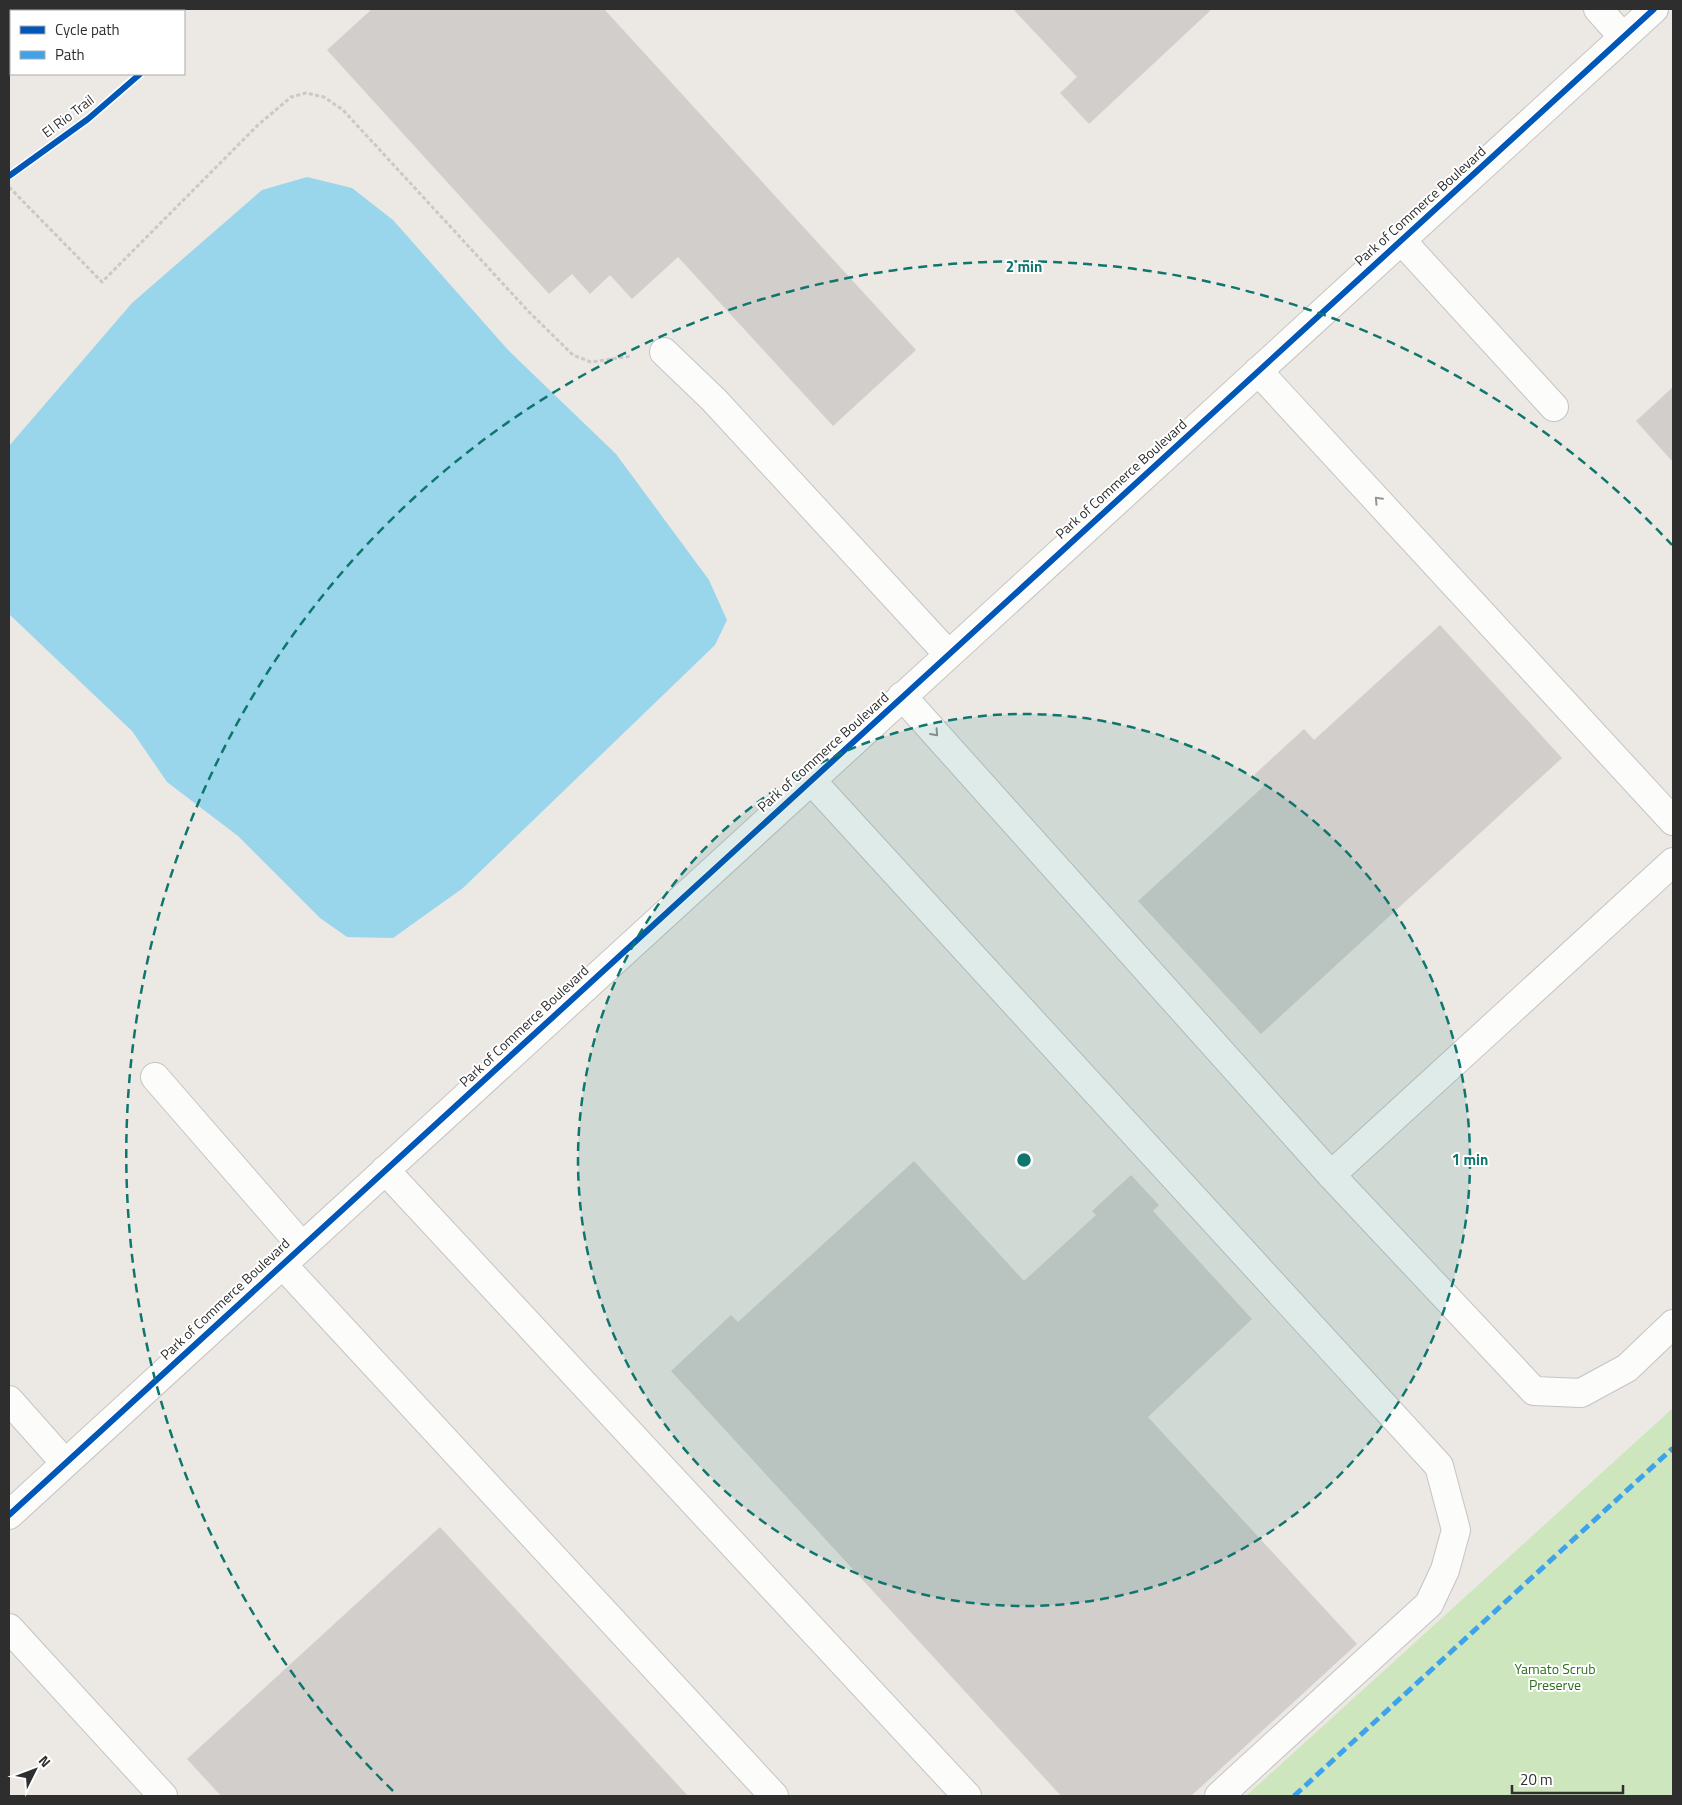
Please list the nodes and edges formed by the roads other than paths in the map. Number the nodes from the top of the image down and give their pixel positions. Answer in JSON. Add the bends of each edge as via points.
{"nodes":[{"id":1,"x":1598,"y":9,"type":"edge"},
{"id":2,"x":1654,"y":9,"type":"edge"},
{"id":3,"x":1623,"y":37,"type":"junction"},
{"id":4,"x":1401,"y":240,"type":"junction"},
{"id":5,"x":664,"y":352,"type":"road end"},
{"id":6,"x":1258,"y":371,"type":"junction"},
{"id":7,"x":1554,"y":407,"type":"dead end"},
{"id":8,"x":948,"y":654,"type":"junction"},
{"id":9,"x":902,"y":696,"type":"junction"},
{"id":10,"x":811,"y":780,"type":"junction"},
{"id":11,"x":1673,"y":821,"type":"edge"},
{"id":12,"x":1673,"y":862,"type":"edge"},
{"id":13,"x":155,"y":1077,"type":"dead end"},
{"id":14,"x":386,"y":1170,"type":"junction"},
{"id":15,"x":1331,"y":1176,"type":"junction"},
{"id":16,"x":292,"y":1255,"type":"junction"},
{"id":17,"x":1673,"y":1324,"type":"edge"},
{"id":18,"x":9,"y":1400,"type":"edge"},
{"id":19,"x":65,"y":1463,"type":"junction"},
{"id":20,"x":9,"y":1515,"type":"edge"},
{"id":21,"x":9,"y":1628,"type":"edge"},
{"id":22,"x":163,"y":1796,"type":"edge"},
{"id":23,"x":774,"y":1796,"type":"edge"},
{"id":24,"x":967,"y":1796,"type":"edge"},
{"id":25,"x":1219,"y":1796,"type":"edge"}],
"edges":[{"from":1,"to":3,"type":"street"},
{"from":2,"to":3,"type":"street","name":"Park of Commerce Boulevard"},
{"from":3,"to":4,"type":"street","name":"Park of Commerce Boulevard"},
{"from":4,"to":6,"type":"street","name":"Park of Commerce Boulevard"},
{"from":4,"to":7,"type":"street"},
{"from":5,"to":8,"type":"street","via":[[714,400]]},
{"from":6,"to":8,"type":"street","name":"Park of Commerce Boulevard"},
{"from":11,"to":6,"type":"street","one_way":true},
{"from":8,"to":9,"type":"street","name":"Park of Commerce Boulevard"},
{"from":9,"to":10,"type":"street","name":"Park of Commerce Boulevard"},
{"from":9,"to":15,"type":"street","one_way":true},
{"from":10,"to":14,"type":"street","name":"Park of Commerce Boulevard"},
{"from":10,"to":25,"type":"street","via":[[1439,1466],[1456,1530],[1445,1570],[1430,1604]]},
{"from":12,"to":15,"type":"street"},
{"from":13,"to":16,"type":"street"},
{"from":14,"to":16,"type":"street","name":"Park of Commerce Boulevard"},
{"from":14,"to":24,"type":"street"},
{"from":15,"to":17,"type":"street","via":[[1534,1391],[1582,1393],[1627,1368]]},
{"from":16,"to":19,"type":"street","name":"Park of Commerce Boulevard"},
{"from":16,"to":23,"type":"street"},
{"from":18,"to":19,"type":"street"},
{"from":19,"to":20,"type":"street","name":"Park of Commerce Boulevard"},
{"from":21,"to":22,"type":"street"}]}
